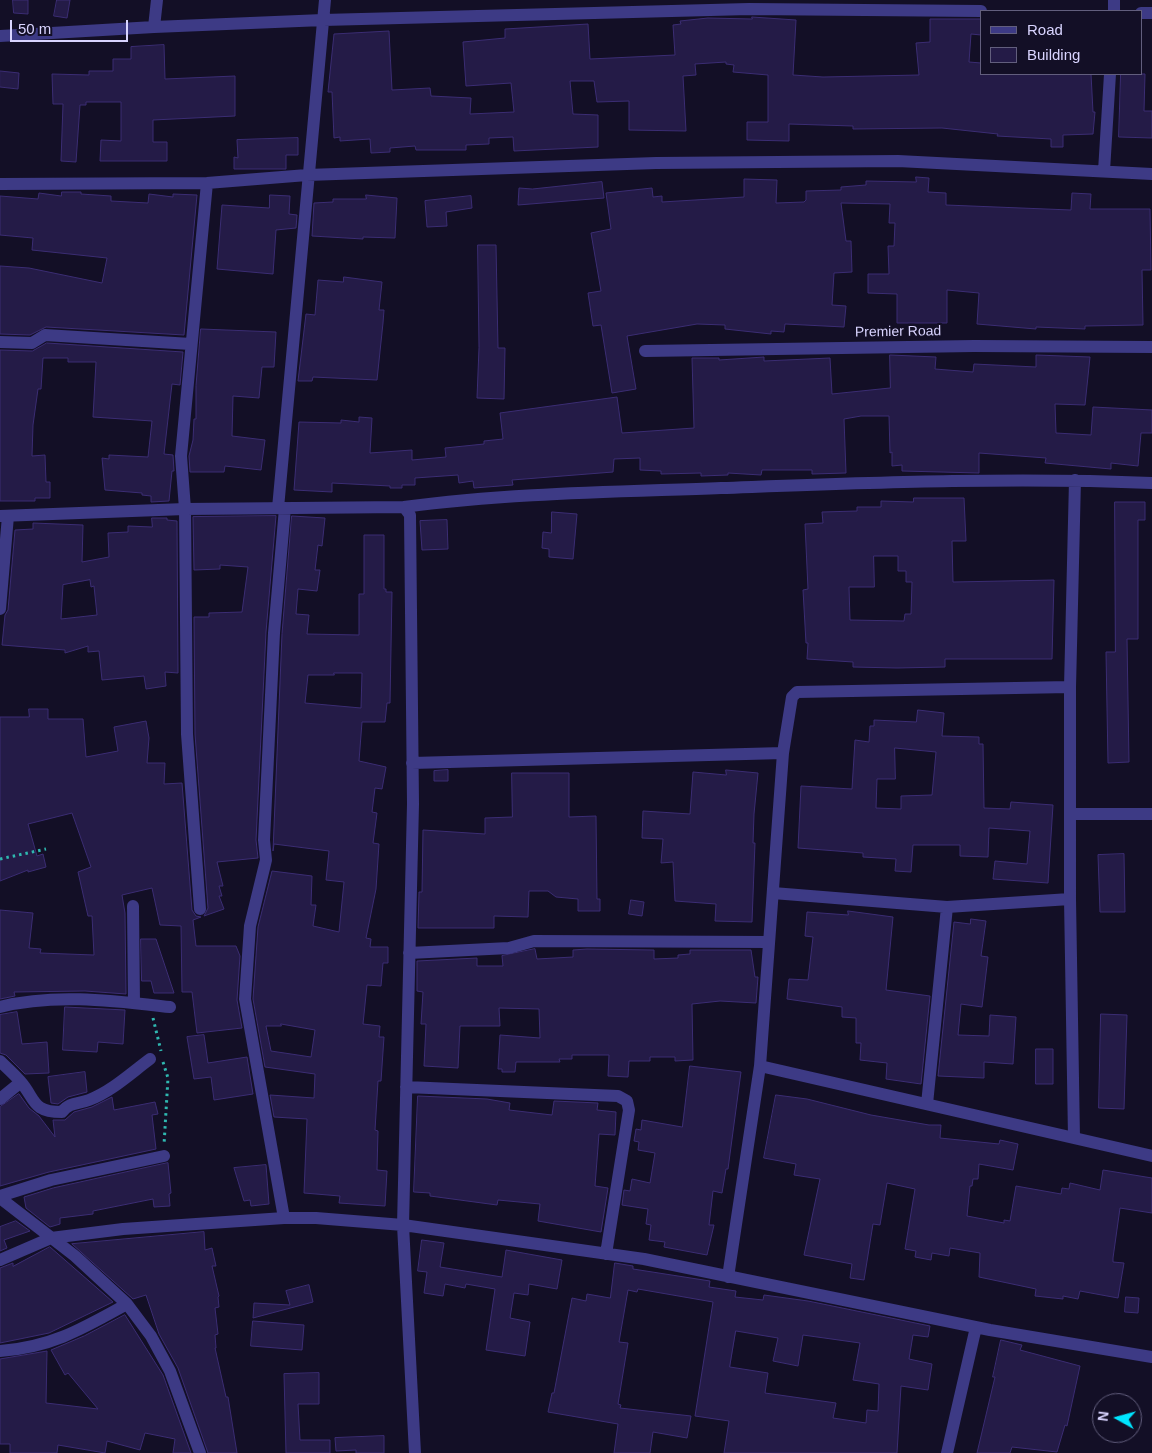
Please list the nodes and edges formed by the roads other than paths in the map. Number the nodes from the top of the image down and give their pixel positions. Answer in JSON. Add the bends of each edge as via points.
{"nodes":[{"id":1,"x":157,"y":0,"type":"edge"},
{"id":2,"x":325,"y":0,"type":"edge"},
{"id":3,"x":980,"y":12,"type":"edge"},
{"id":4,"x":323,"y":20,"type":"junction"},
{"id":5,"x":154,"y":27,"type":"junction"},
{"id":6,"x":0,"y":36,"type":"edge"},
{"id":7,"x":1110,"y":75,"type":"edge"},
{"id":8,"x":1104,"y":171,"type":"junction"},
{"id":9,"x":1152,"y":174,"type":"edge"},
{"id":10,"x":307,"y":175,"type":"junction"},
{"id":11,"x":207,"y":183,"type":"junction"},
{"id":12,"x":0,"y":184,"type":"edge"},
{"id":13,"x":0,"y":342,"type":"edge"},
{"id":14,"x":191,"y":344,"type":"junction"},
{"id":15,"x":1152,"y":346,"type":"edge"},
{"id":16,"x":645,"y":351,"type":"dead end"},
{"id":17,"x":1075,"y":480,"type":"junction"},
{"id":18,"x":1152,"y":483,"type":"edge"},
{"id":19,"x":404,"y":507,"type":"junction"},
{"id":20,"x":282,"y":508,"type":"junction"},
{"id":21,"x":185,"y":509,"type":"junction"},
{"id":22,"x":4,"y":516,"type":"edge"},
{"id":23,"x":0,"y":609,"type":"edge"},
{"id":24,"x":1070,"y":687,"type":"junction"},
{"id":25,"x":783,"y":753,"type":"junction"},
{"id":26,"x":412,"y":763,"type":"junction"},
{"id":27,"x":1071,"y":814,"type":"junction"},
{"id":28,"x":1152,"y":814,"type":"edge"},
{"id":29,"x":773,"y":893,"type":"junction"},
{"id":30,"x":1070,"y":899,"type":"junction"},
{"id":31,"x":133,"y":906,"type":"dead end"},
{"id":32,"x":947,"y":907,"type":"junction"},
{"id":33,"x":200,"y":908,"type":"dead end"},
{"id":34,"x":769,"y":942,"type":"junction"},
{"id":35,"x":409,"y":953,"type":"junction"},
{"id":36,"x":134,"y":1003,"type":"junction"},
{"id":37,"x":0,"y":1007,"type":"edge"},
{"id":38,"x":170,"y":1007,"type":"dead end"},
{"id":39,"x":150,"y":1059,"type":"dead end"},
{"id":40,"x":0,"y":1061,"type":"edge"},
{"id":41,"x":760,"y":1066,"type":"junction"},
{"id":42,"x":22,"y":1082,"type":"junction"},
{"id":43,"x":406,"y":1088,"type":"junction"},
{"id":44,"x":0,"y":1099,"type":"edge"},
{"id":45,"x":926,"y":1104,"type":"junction"},
{"id":46,"x":1074,"y":1138,"type":"junction"},
{"id":47,"x":164,"y":1156,"type":"road end"},
{"id":48,"x":1152,"y":1156,"type":"edge"},
{"id":49,"x":0,"y":1197,"type":"edge"},
{"id":50,"x":284,"y":1218,"type":"junction"},
{"id":51,"x":403,"y":1225,"type":"junction"},
{"id":52,"x":51,"y":1238,"type":"junction"},
{"id":53,"x":606,"y":1254,"type":"junction"},
{"id":54,"x":0,"y":1260,"type":"edge"},
{"id":55,"x":728,"y":1276,"type":"junction"},
{"id":56,"x":127,"y":1304,"type":"junction"},
{"id":57,"x":976,"y":1326,"type":"junction"},
{"id":58,"x":0,"y":1352,"type":"edge"},
{"id":59,"x":1152,"y":1357,"type":"edge"},
{"id":60,"x":200,"y":1453,"type":"edge"},
{"id":61,"x":415,"y":1453,"type":"edge"},
{"id":62,"x":947,"y":1453,"type":"edge"}],
"edges":[{"from":1,"to":5,"type":"street"},
{"from":2,"to":4,"type":"street"},
{"from":3,"to":4,"type":"street","via":[[749,9]]},
{"from":4,"to":5,"type":"street"},
{"from":4,"to":10,"type":"street"},
{"from":5,"to":6,"type":"street"},
{"from":7,"to":8,"type":"street"},
{"from":8,"to":9,"type":"street"},
{"from":8,"to":10,"type":"street","via":[[888,161],[656,163]]},
{"from":10,"to":11,"type":"street"},
{"from":10,"to":20,"type":"street"},
{"from":11,"to":12,"type":"street"},
{"from":11,"to":14,"type":"street"},
{"from":13,"to":14,"type":"street","via":[[32,343],[45,335]]},
{"from":14,"to":21,"type":"street","via":[[181,456]]},
{"from":15,"to":16,"type":"street","name":"Premier Road"},
{"from":17,"to":18,"type":"street"},
{"from":17,"to":19,"type":"street","via":[[517,496]]},
{"from":17,"to":24,"type":"street"},
{"from":19,"to":20,"type":"street"},
{"from":19,"to":26,"type":"street","via":[[410,515]]},
{"from":20,"to":21,"type":"street"},
{"from":20,"to":50,"type":"street","via":[[264,840],[266,860],[250,926],[245,998]]},
{"from":21,"to":22,"type":"street"},
{"from":21,"to":33,"type":"street","via":[[187,734]]},
{"from":22,"to":23,"type":"street"},
{"from":24,"to":25,"type":"street","via":[[797,692],[790,704]]},
{"from":24,"to":27,"type":"street"},
{"from":25,"to":26,"type":"street"},
{"from":25,"to":29,"type":"street"},
{"from":26,"to":35,"type":"street"},
{"from":27,"to":28,"type":"street"},
{"from":27,"to":30,"type":"street"},
{"from":29,"to":32,"type":"street"},
{"from":29,"to":34,"type":"street"},
{"from":30,"to":32,"type":"street"},
{"from":30,"to":46,"type":"street"},
{"from":31,"to":36,"type":"street"},
{"from":32,"to":45,"type":"street"},
{"from":34,"to":35,"type":"street","via":[[534,941],[509,948]]},
{"from":34,"to":41,"type":"street"},
{"from":35,"to":43,"type":"street"},
{"from":36,"to":37,"type":"street","via":[[50,1000]]},
{"from":36,"to":38,"type":"street"},
{"from":39,"to":42,"type":"street","via":[[111,1088],[89,1100],[67,1106],[62,1112],[51,1112],[31,1101]]},
{"from":40,"to":42,"type":"street"},
{"from":41,"to":45,"type":"street"},
{"from":41,"to":55,"type":"street"},
{"from":42,"to":44,"type":"street"},
{"from":43,"to":51,"type":"street"},
{"from":43,"to":53,"type":"street","via":[[618,1096],[627,1101]]},
{"from":45,"to":46,"type":"street"},
{"from":46,"to":48,"type":"street"},
{"from":47,"to":49,"type":"street","via":[[51,1180]]},
{"from":49,"to":52,"type":"street"},
{"from":50,"to":51,"type":"street"},
{"from":50,"to":52,"type":"street"},
{"from":51,"to":53,"type":"street"},
{"from":51,"to":61,"type":"street"},
{"from":52,"to":54,"type":"street"},
{"from":52,"to":56,"type":"street"},
{"from":53,"to":55,"type":"street"},
{"from":55,"to":57,"type":"street"},
{"from":56,"to":58,"type":"street","via":[[68,1337],[28,1349]]},
{"from":56,"to":60,"type":"street","via":[[151,1336],[170,1371]]},
{"from":57,"to":59,"type":"street"},
{"from":57,"to":62,"type":"street"}]}
